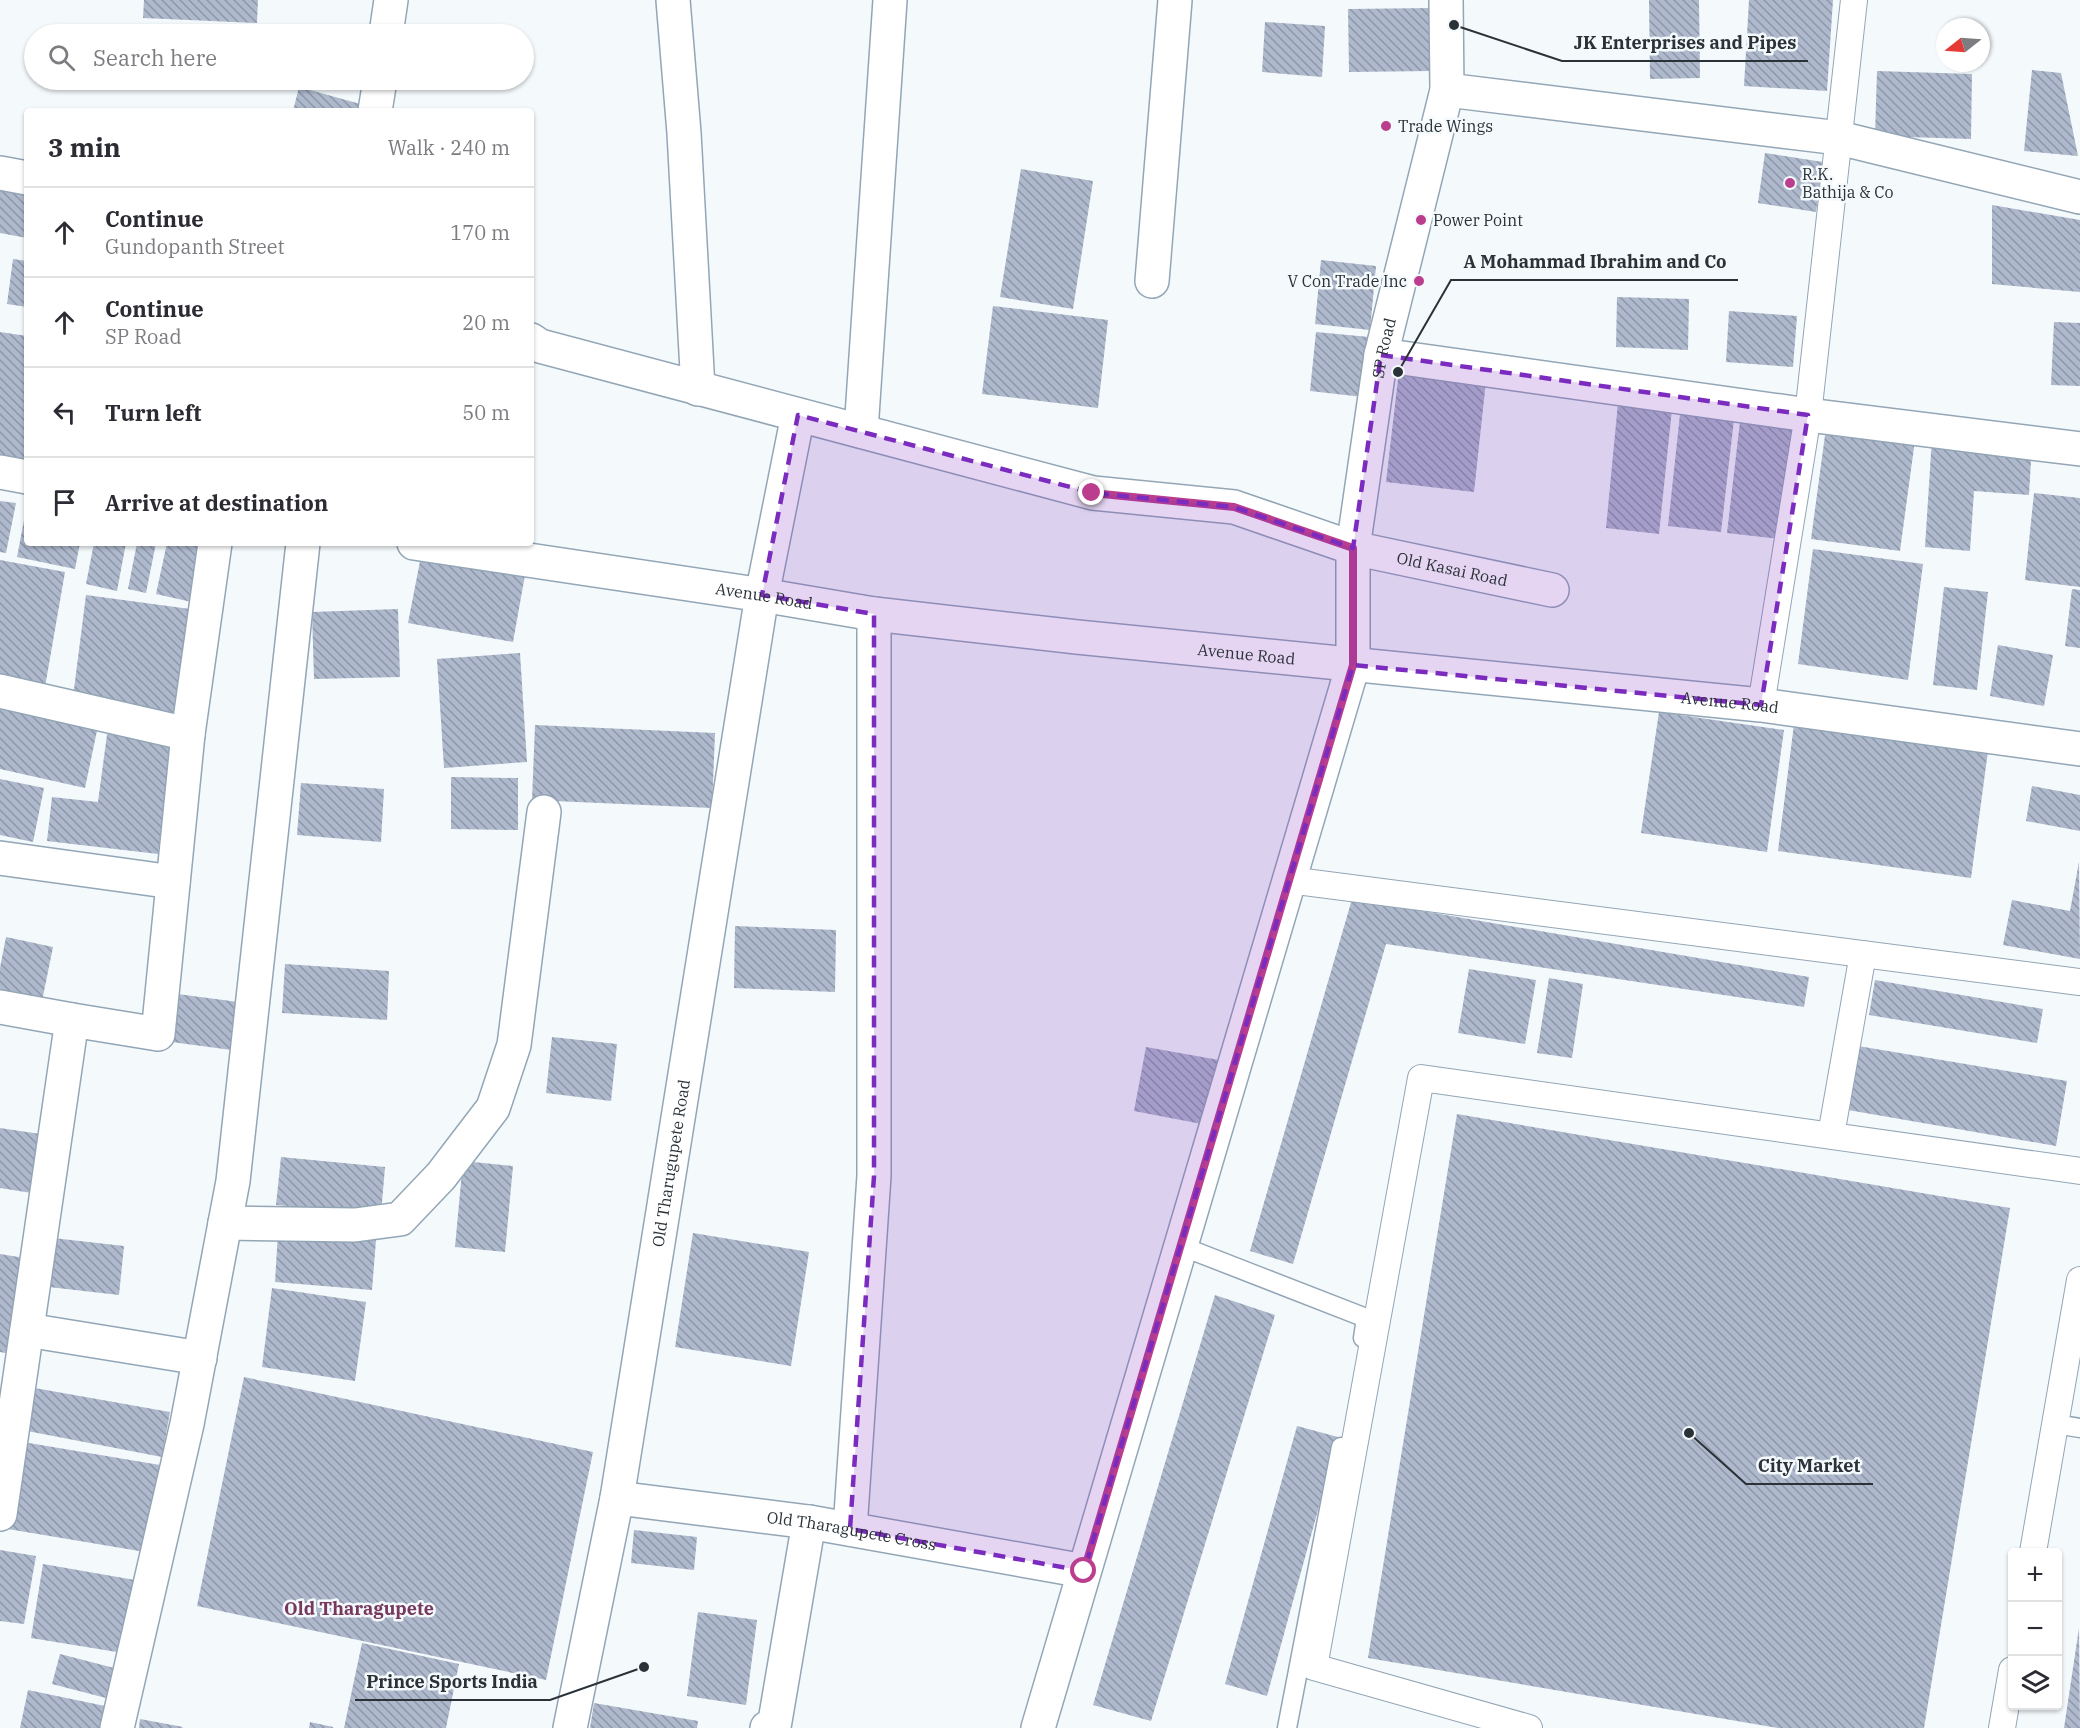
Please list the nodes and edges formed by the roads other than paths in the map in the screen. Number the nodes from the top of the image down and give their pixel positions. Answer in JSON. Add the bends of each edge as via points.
{"nodes":[{"id":1,"x":391,"y":0,"type":"edge"},
{"id":2,"x":673,"y":0,"type":"edge"},
{"id":3,"x":890,"y":0,"type":"edge"},
{"id":4,"x":1175,"y":0,"type":"edge"},
{"id":5,"x":1446,"y":0,"type":"edge"},
{"id":6,"x":1854,"y":0,"type":"edge"},
{"id":7,"x":387,"y":24,"type":"edge"},
{"id":8,"x":378,"y":90,"type":"edge"},
{"id":9,"x":1446,"y":90,"type":"junction"},
{"id":10,"x":375,"y":108,"type":"edge"},
{"id":11,"x":1839,"y":138,"type":"junction"},
{"id":12,"x":0,"y":173,"type":"edge"},
{"id":13,"x":24,"y":177,"type":"edge"},
{"id":14,"x":2080,"y":197,"type":"edge"},
{"id":15,"x":1152,"y":281,"type":"dead end"},
{"id":16,"x":534,"y":342,"type":"edge"},
{"id":17,"x":1381,"y":355,"type":"junction"},
{"id":18,"x":698,"y":388,"type":"junction"},
{"id":19,"x":798,"y":415,"type":"junction"},
{"id":20,"x":1808,"y":415,"type":"junction"},
{"id":21,"x":861,"y":431,"type":"junction"},
{"id":22,"x":2080,"y":449,"type":"edge"},
{"id":23,"x":0,"y":472,"type":"edge"},
{"id":24,"x":24,"y":476,"type":"edge"},
{"id":25,"x":215,"y":546,"type":"edge"},
{"id":26,"x":303,"y":546,"type":"edge"},
{"id":27,"x":434,"y":546,"type":"edge"},
{"id":28,"x":1353,"y":548,"type":"junction"},
{"id":29,"x":1552,"y":590,"type":"dead end"},
{"id":30,"x":762,"y":595,"type":"junction"},
{"id":31,"x":874,"y":614,"type":"junction"},
{"id":32,"x":1353,"y":665,"type":"junction"},
{"id":33,"x":0,"y":691,"type":"edge"},
{"id":34,"x":1761,"y":705,"type":"junction"},
{"id":35,"x":188,"y":734,"type":"junction"},
{"id":36,"x":2080,"y":749,"type":"edge"},
{"id":37,"x":544,"y":812,"type":"dead end"},
{"id":38,"x":0,"y":858,"type":"edge"},
{"id":39,"x":1289,"y":880,"type":"junction"},
{"id":40,"x":173,"y":882,"type":"junction"},
{"id":41,"x":1863,"y":954,"type":"junction"},
{"id":42,"x":2080,"y":982,"type":"edge"},
{"id":43,"x":0,"y":1007,"type":"edge"},
{"id":44,"x":72,"y":1020,"type":"junction"},
{"id":45,"x":1831,"y":1136,"type":"junction"},
{"id":46,"x":2080,"y":1171,"type":"edge"},
{"id":47,"x":225,"y":1223,"type":"junction"},
{"id":48,"x":1181,"y":1246,"type":"junction"},
{"id":49,"x":2080,"y":1280,"type":"edge"},
{"id":50,"x":27,"y":1330,"type":"junction"},
{"id":51,"x":200,"y":1358,"type":"junction"},
{"id":52,"x":2055,"y":1424,"type":"junction"},
{"id":53,"x":2080,"y":1428,"type":"edge"},
{"id":54,"x":617,"y":1498,"type":"junction"},
{"id":55,"x":0,"y":1514,"type":"edge"},
{"id":56,"x":809,"y":1522,"type":"junction"},
{"id":57,"x":850,"y":1529,"type":"junction"},
{"id":58,"x":2034,"y":1548,"type":"edge"},
{"id":59,"x":1084,"y":1571,"type":"junction"},
{"id":60,"x":2008,"y":1696,"type":"edge"},
{"id":61,"x":117,"y":1728,"type":"edge"},
{"id":62,"x":570,"y":1728,"type":"edge"},
{"id":63,"x":767,"y":1728,"type":"edge"},
{"id":64,"x":1040,"y":1728,"type":"edge"},
{"id":65,"x":1287,"y":1728,"type":"edge"},
{"id":66,"x":1529,"y":1728,"type":"edge"},
{"id":67,"x":2002,"y":1728,"type":"edge"}],
"edges":[{"from":1,"to":7,"type":"street"},
{"from":2,"to":18,"type":"street"},
{"from":3,"to":21,"type":"street"},
{"from":4,"to":15,"type":"street"},
{"from":5,"to":9,"type":"street","name":"SP Road"},
{"from":6,"to":11,"type":"street"},
{"from":8,"to":10,"type":"street"},
{"from":9,"to":11,"type":"street"},
{"from":9,"to":17,"type":"street","name":"SP Road"},
{"from":11,"to":14,"type":"street"},
{"from":11,"to":20,"type":"street"},
{"from":12,"to":13,"type":"street"},
{"from":16,"to":18,"type":"street","name":"Old Kasai Road"},
{"from":17,"to":20,"type":"street"},
{"from":17,"to":28,"type":"street","name":"SP Road"},
{"from":18,"to":19,"type":"street","name":"Old Kasai Road"},
{"from":19,"to":21,"type":"street","name":"Old Kasai Road"},
{"from":19,"to":30,"type":"street","name":"Old Tharugupete Road"},
{"from":20,"to":22,"type":"street"},
{"from":20,"to":34,"type":"street"},
{"from":21,"to":28,"type":"street","name":"Old Kasai Road","via":[[1092,493],[1234,507]]},
{"from":23,"to":24,"type":"street"},
{"from":25,"to":35,"type":"street"},
{"from":26,"to":47,"type":"street","via":[[233,1181]]},
{"from":27,"to":30,"type":"street","name":"Avenue Road"},
{"from":28,"to":29,"type":"street","name":"Old Kasai Road"},
{"from":28,"to":32,"type":"street","name":"SP Road"},
{"from":30,"to":31,"type":"street","name":"Avenue Road"},
{"from":30,"to":54,"type":"street","name":"Old Tharugupete Road"},
{"from":31,"to":32,"type":"street","name":"Avenue Road"},
{"from":31,"to":57,"type":"street","via":[[874,1176]]},
{"from":32,"to":34,"type":"street","name":"Avenue Road"},
{"from":32,"to":39,"type":"street","name":"SP Road"},
{"from":33,"to":35,"type":"street"},
{"from":34,"to":36,"type":"street","name":"Avenue Road"},
{"from":35,"to":40,"type":"street"},
{"from":37,"to":47,"type":"street","via":[[514,1045],[493,1108],[441,1176],[400,1219],[355,1225]]},
{"from":38,"to":40,"type":"street"},
{"from":39,"to":41,"type":"street"},
{"from":39,"to":48,"type":"street","name":"SP Road"},
{"from":40,"to":44,"type":"street","via":[[158,1034]]},
{"from":41,"to":42,"type":"street"},
{"from":41,"to":45,"type":"street"},
{"from":43,"to":44,"type":"street"},
{"from":44,"to":50,"type":"street"},
{"from":45,"to":46,"type":"street"},
{"from":45,"to":66,"type":"street","via":[[1421,1078],[1314,1667]]},
{"from":47,"to":51,"type":"street"},
{"from":48,"to":59,"type":"street","name":"SP Road"},
{"from":48,"to":65,"type":"lane","via":[[1366,1318]]},
{"from":49,"to":52,"type":"street"},
{"from":50,"to":51,"type":"street"},
{"from":50,"to":55,"type":"street"},
{"from":51,"to":61,"type":"street"},
{"from":52,"to":53,"type":"lane"},
{"from":52,"to":58,"type":"street"},
{"from":54,"to":56,"type":"street","name":"Old Tharagupete Cross"},
{"from":54,"to":62,"type":"street","name":"Old Tharugupete Road"},
{"from":56,"to":57,"type":"street","name":"Old Tharagupete Cross"},
{"from":56,"to":63,"type":"street","via":[[774,1727]]},
{"from":57,"to":59,"type":"street","name":"Old Tharagupete Cross"},
{"from":59,"to":64,"type":"street","name":"SP Road"},
{"from":60,"to":67,"type":"street"}]}
